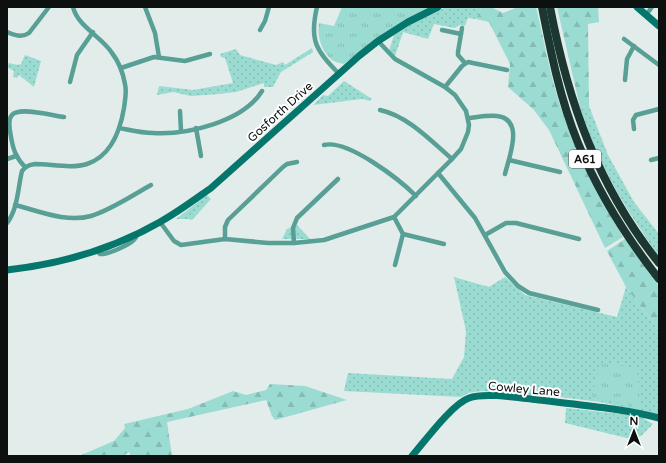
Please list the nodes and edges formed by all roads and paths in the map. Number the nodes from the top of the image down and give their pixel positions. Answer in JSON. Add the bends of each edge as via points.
{"nodes":[{"id":1,"x":49,"y":7,"type":"edge"},
{"id":2,"x":73,"y":7,"type":"edge"},
{"id":3,"x":145,"y":7,"type":"edge"},
{"id":4,"x":269,"y":7,"type":"edge"},
{"id":5,"x":317,"y":7,"type":"edge"},
{"id":6,"x":438,"y":7,"type":"edge"},
{"id":7,"x":542,"y":7,"type":"edge"},
{"id":8,"x":550,"y":7,"type":"edge"},
{"id":9,"x":636,"y":7,"type":"edge"},
{"id":10,"x":652,"y":7,"type":"edge"},
{"id":11,"x":646,"y":15,"type":"junction"},
{"id":12,"x":549,"y":22,"type":"junction"},
{"id":13,"x":659,"y":26,"type":"edge"},
{"id":14,"x":462,"y":28,"type":"dead end"},
{"id":15,"x":260,"y":30,"type":"dead end"},
{"id":16,"x":442,"y":30,"type":"dead end"},
{"id":17,"x":7,"y":32,"type":"edge"},
{"id":18,"x":93,"y":32,"type":"junction"},
{"id":19,"x":460,"y":34,"type":"junction"},
{"id":20,"x":624,"y":39,"type":"dead end"},
{"id":21,"x":378,"y":41,"type":"junction"},
{"id":22,"x":634,"y":46,"type":"junction"},
{"id":23,"x":210,"y":54,"type":"dead end"},
{"id":24,"x":159,"y":57,"type":"junction"},
{"id":25,"x":465,"y":63,"type":"junction"},
{"id":26,"x":659,"y":65,"type":"edge"},
{"id":27,"x":121,"y":68,"type":"junction"},
{"id":28,"x":507,"y":70,"type":"dead end"},
{"id":29,"x":338,"y":74,"type":"junction"},
{"id":30,"x":625,"y":80,"type":"dead end"},
{"id":31,"x":70,"y":82,"type":"dead end"},
{"id":32,"x":445,"y":88,"type":"junction"},
{"id":33,"x":262,"y":91,"type":"dead end"},
{"id":34,"x":659,"y":109,"type":"edge"},
{"id":35,"x":380,"y":110,"type":"dead end"},
{"id":36,"x":7,"y":111,"type":"edge"},
{"id":37,"x":180,"y":111,"type":"dead end"},
{"id":38,"x":12,"y":115,"type":"junction"},
{"id":39,"x":64,"y":118,"type":"dead end"},
{"id":40,"x":469,"y":118,"type":"junction"},
{"id":41,"x":119,"y":128,"type":"junction"},
{"id":42,"x":196,"y":128,"type":"junction"},
{"id":43,"x":634,"y":129,"type":"dead end"},
{"id":44,"x":181,"y":131,"type":"junction"},
{"id":45,"x":324,"y":145,"type":"dead end"},
{"id":46,"x":16,"y":156,"type":"junction"},
{"id":47,"x":201,"y":156,"type":"dead end"},
{"id":48,"x":659,"y":158,"type":"edge"},
{"id":49,"x":7,"y":159,"type":"edge"},
{"id":50,"x":452,"y":159,"type":"junction"},
{"id":51,"x":509,"y":160,"type":"junction"},
{"id":52,"x":651,"y":160,"type":"dead end"},
{"id":53,"x":297,"y":162,"type":"dead end"},
{"id":54,"x":25,"y":167,"type":"junction"},
{"id":55,"x":560,"y":172,"type":"dead end"},
{"id":56,"x":438,"y":173,"type":"junction"},
{"id":57,"x":505,"y":174,"type":"dead end"},
{"id":58,"x":338,"y":179,"type":"dead end"},
{"id":59,"x":152,"y":185,"type":"dead end"},
{"id":60,"x":416,"y":196,"type":"junction"},
{"id":61,"x":15,"y":205,"type":"junction"},
{"id":62,"x":394,"y":217,"type":"junction"},
{"id":63,"x":160,"y":222,"type":"junction"},
{"id":64,"x":7,"y":223,"type":"edge"},
{"id":65,"x":403,"y":234,"type":"junction"},
{"id":66,"x":486,"y":235,"type":"junction"},
{"id":67,"x":225,"y":239,"type":"junction"},
{"id":68,"x":579,"y":239,"type":"dead end"},
{"id":69,"x":294,"y":243,"type":"junction"},
{"id":70,"x":444,"y":244,"type":"dead end"},
{"id":71,"x":659,"y":263,"type":"edge"},
{"id":72,"x":395,"y":265,"type":"dead end"},
{"id":73,"x":7,"y":270,"type":"edge"},
{"id":74,"x":659,"y":279,"type":"edge"},
{"id":75,"x":598,"y":310,"type":"dead end"},
{"id":76,"x":659,"y":418,"type":"edge"},
{"id":77,"x":412,"y":456,"type":"edge"}],
"edges":[{"from":1,"to":17,"type":"street","via":[[29,34],[20,36]]},
{"from":2,"to":18,"type":"street","via":[[78,18]]},
{"from":3,"to":24,"type":"street","via":[[155,34]]},
{"from":4,"to":15,"type":"street"},
{"from":5,"to":29,"type":"street","via":[[315,40],[323,57]]},
{"from":6,"to":21,"type":"street","name":"Gosforth Drive"},
{"from":7,"to":12,"type":"highway","number":"A61"},
{"from":8,"to":12,"type":"highway","number":"A61"},
{"from":9,"to":11,"type":"street"},
{"from":10,"to":11,"type":"street"},
{"from":11,"to":13,"type":"street"},
{"from":12,"to":71,"type":"highway","number":"A61","via":[[571,94],[602,175],[633,228]]},
{"from":12,"to":74,"type":"highway","number":"A61","via":[[553,61],[577,141],[606,202]]},
{"from":14,"to":19,"type":"street"},
{"from":16,"to":19,"type":"street"},
{"from":18,"to":27,"type":"street","via":[[108,47]]},
{"from":18,"to":31,"type":"street","via":[[77,55]]},
{"from":19,"to":25,"type":"street","via":[[458,55]]},
{"from":20,"to":22,"type":"street"},
{"from":21,"to":29,"type":"street","name":"Gosforth Drive"},
{"from":21,"to":32,"type":"street","via":[[395,59]]},
{"from":22,"to":26,"type":"street"},
{"from":22,"to":30,"type":"street","via":[[627,59]]},
{"from":23,"to":24,"type":"street","via":[[185,61]]},
{"from":24,"to":27,"type":"street","via":[[148,58]]},
{"from":25,"to":28,"type":"street","via":[[473,62]]},
{"from":25,"to":32,"type":"street"},
{"from":27,"to":41,"type":"street","via":[[126,91]]},
{"from":29,"to":63,"type":"street","name":"Gosforth Drive","via":[[211,188]]},
{"from":32,"to":40,"type":"street","via":[[455,95]]},
{"from":33,"to":42,"type":"street","via":[[256,100],[236,114]]},
{"from":34,"to":43,"type":"street","via":[[636,115],[633,120]]},
{"from":35,"to":50,"type":"street","via":[[406,122]]},
{"from":36,"to":38,"type":"street"},
{"from":37,"to":44,"type":"street"},
{"from":38,"to":39,"type":"street","via":[[25,111]]},
{"from":38,"to":46,"type":"street","via":[[9,122]]},
{"from":40,"to":50,"type":"street","via":[[470,125],[465,140]]},
{"from":40,"to":51,"type":"street","via":[[496,116],[510,122],[514,133]]},
{"from":41,"to":44,"type":"street","via":[[153,133]]},
{"from":41,"to":54,"type":"street","via":[[106,153],[94,161],[81,165],[35,164]]},
{"from":42,"to":44,"type":"street"},
{"from":42,"to":47,"type":"street"},
{"from":45,"to":60,"type":"street","via":[[331,144],[362,156],[390,172]]},
{"from":46,"to":49,"type":"street"},
{"from":46,"to":54,"type":"street"},
{"from":48,"to":52,"type":"street"},
{"from":50,"to":56,"type":"street"},
{"from":51,"to":55,"type":"street"},
{"from":51,"to":57,"type":"street"},
{"from":53,"to":67,"type":"street","via":[[283,167],[228,220]]},
{"from":54,"to":61,"type":"street"},
{"from":56,"to":60,"type":"street"},
{"from":56,"to":66,"type":"street"},
{"from":58,"to":69,"type":"street","via":[[297,218],[293,228]]},
{"from":59,"to":61,"type":"street","via":[[100,213],[83,218],[49,214]]},
{"from":60,"to":62,"type":"street"},
{"from":61,"to":64,"type":"street"},
{"from":62,"to":65,"type":"street"},
{"from":62,"to":69,"type":"street","via":[[324,240]]},
{"from":63,"to":67,"type":"street","via":[[174,241],[181,245]]},
{"from":63,"to":73,"type":"street","name":"Gosforth Drive","via":[[97,251],[41,266]]},
{"from":65,"to":70,"type":"street"},
{"from":65,"to":72,"type":"street"},
{"from":66,"to":68,"type":"street","via":[[506,223],[516,223]]},
{"from":66,"to":75,"type":"street","via":[[506,272],[525,291]]},
{"from":67,"to":69,"type":"street"},
{"from":76,"to":77,"type":"street","name":"Cowley Lane","via":[[639,413],[534,400],[475,396],[462,401]]}]}
